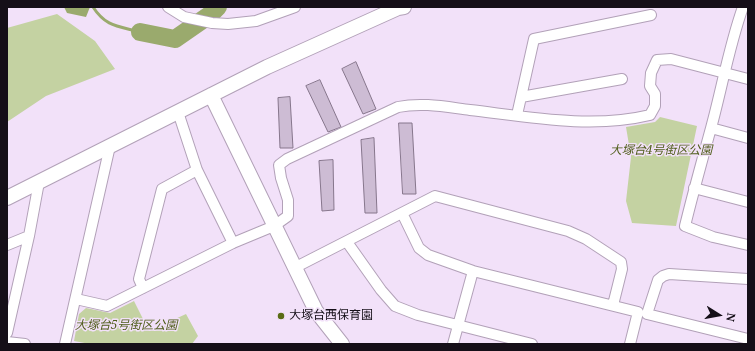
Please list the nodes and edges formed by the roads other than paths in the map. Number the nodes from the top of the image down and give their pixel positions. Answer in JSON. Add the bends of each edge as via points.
{"nodes":[{"id":1,"x":168,"y":7,"type":"edge"},
{"id":2,"x":295,"y":7,"type":"edge"},
{"id":3,"x":404,"y":7,"type":"edge"},
{"id":4,"x":744,"y":12,"type":"edge"},
{"id":5,"x":651,"y":16,"type":"dead end"},
{"id":6,"x":724,"y":73,"type":"junction"},
{"id":7,"x":622,"y":79,"type":"dead end"},
{"id":8,"x":748,"y":79,"type":"edge"},
{"id":9,"x":211,"y":95,"type":"junction"},
{"id":10,"x":521,"y":97,"type":"junction"},
{"id":11,"x":178,"y":112,"type":"junction"},
{"id":12,"x":517,"y":115,"type":"junction"},
{"id":13,"x":711,"y":128,"type":"junction"},
{"id":14,"x":748,"y":138,"type":"edge"},
{"id":15,"x":110,"y":146,"type":"junction"},
{"id":16,"x":197,"y":170,"type":"junction"},
{"id":17,"x":39,"y":182,"type":"junction"},
{"id":18,"x":694,"y":188,"type":"junction"},
{"id":19,"x":7,"y":198,"type":"edge"},
{"id":20,"x":748,"y":202,"type":"edge"},
{"id":21,"x":402,"y":213,"type":"junction"},
{"id":22,"x":274,"y":226,"type":"junction"},
{"id":23,"x":29,"y":236,"type":"junction"},
{"id":24,"x":347,"y":242,"type":"junction"},
{"id":25,"x":233,"y":243,"type":"junction"},
{"id":26,"x":7,"y":245,"type":"edge"},
{"id":27,"x":748,"y":245,"type":"edge"},
{"id":28,"x":296,"y":267,"type":"junction"},
{"id":29,"x":473,"y":271,"type":"junction"},
{"id":30,"x":748,"y":279,"type":"edge"},
{"id":31,"x":143,"y":288,"type":"junction"},
{"id":32,"x":76,"y":299,"type":"junction"},
{"id":33,"x":614,"y":305,"type":"junction"},
{"id":34,"x":458,"y":325,"type":"junction"},
{"id":35,"x":7,"y":333,"type":"edge"},
{"id":36,"x":748,"y":339,"type":"edge"},
{"id":37,"x":7,"y":342,"type":"edge"},
{"id":38,"x":25,"y":344,"type":"edge"},
{"id":39,"x":65,"y":344,"type":"edge"},
{"id":40,"x":342,"y":344,"type":"edge"},
{"id":41,"x":453,"y":344,"type":"edge"},
{"id":42,"x":532,"y":344,"type":"edge"},
{"id":43,"x":630,"y":344,"type":"edge"}],
"edges":[{"from":1,"to":2,"type":"street","via":[[184,17],[228,24],[256,21]]},
{"from":3,"to":9,"type":"street","via":[[267,67]]},
{"from":4,"to":6,"type":"street"},
{"from":5,"to":10,"type":"street","via":[[534,39]]},
{"from":6,"to":8,"type":"street"},
{"from":6,"to":12,"type":"street","via":[[671,59],[657,60],[651,73],[650,86],[655,94],[655,106],[650,115],[631,120],[581,121]]},
{"from":6,"to":13,"type":"street"},
{"from":7,"to":10,"type":"street"},
{"from":9,"to":11,"type":"street"},
{"from":9,"to":22,"type":"street"},
{"from":10,"to":12,"type":"street"},
{"from":11,"to":15,"type":"street"},
{"from":11,"to":16,"type":"street"},
{"from":12,"to":22,"type":"street","via":[[428,105],[411,104],[398,107],[279,165],[288,200],[288,216]]},
{"from":13,"to":14,"type":"street"},
{"from":13,"to":18,"type":"street"},
{"from":15,"to":17,"type":"street"},
{"from":15,"to":32,"type":"street"},
{"from":16,"to":25,"type":"street"},
{"from":16,"to":31,"type":"street","via":[[162,189],[139,280]]},
{"from":17,"to":19,"type":"street"},
{"from":17,"to":23,"type":"street"},
{"from":18,"to":20,"type":"street"},
{"from":18,"to":27,"type":"street","via":[[685,226],[714,237]]},
{"from":21,"to":24,"type":"street"},
{"from":21,"to":29,"type":"street","via":[[419,248],[428,255]]},
{"from":21,"to":33,"type":"street","via":[[435,196],[568,231],[586,239],[621,262],[622,269]]},
{"from":22,"to":25,"type":"street"},
{"from":22,"to":28,"type":"street"},
{"from":23,"to":26,"type":"street"},
{"from":23,"to":35,"type":"street"},
{"from":24,"to":28,"type":"street"},
{"from":24,"to":34,"type":"street","via":[[395,306],[418,316]]},
{"from":25,"to":31,"type":"street"},
{"from":28,"to":40,"type":"street","via":[[316,310]]},
{"from":29,"to":33,"type":"street"},
{"from":29,"to":34,"type":"street"},
{"from":30,"to":36,"type":"street","via":[[669,274],[663,276],[658,280],[647,314]]},
{"from":31,"to":32,"type":"street","via":[[107,306]]},
{"from":32,"to":39,"type":"street"},
{"from":33,"to":43,"type":"street","via":[[638,312]]},
{"from":34,"to":41,"type":"street"},
{"from":34,"to":42,"type":"street"},
{"from":37,"to":38,"type":"street"}]}
